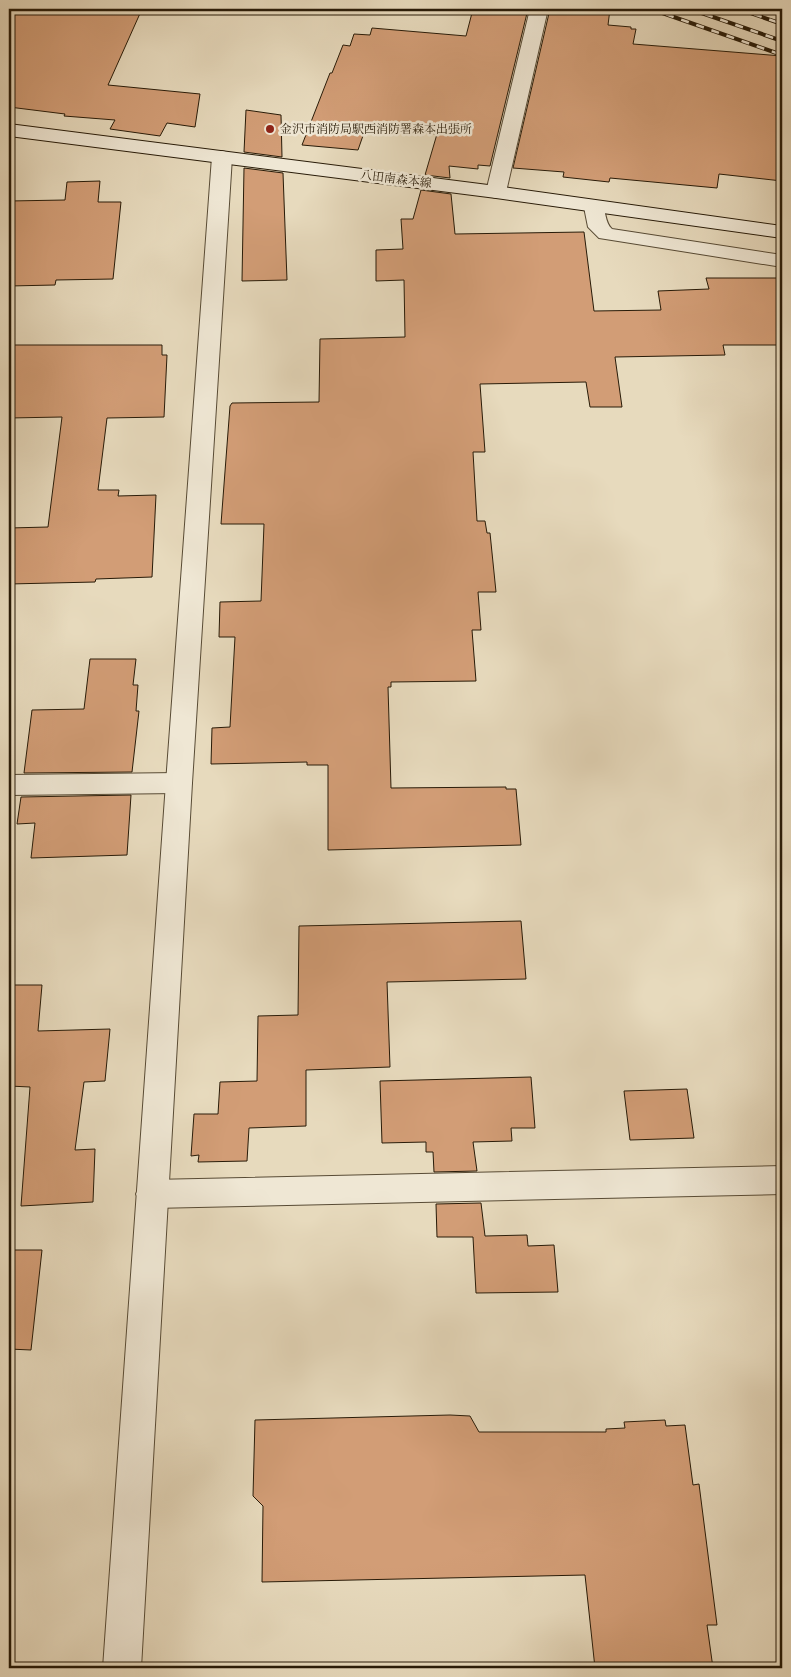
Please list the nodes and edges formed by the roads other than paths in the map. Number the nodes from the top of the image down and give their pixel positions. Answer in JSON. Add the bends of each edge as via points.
{"nodes":[{"id":1,"x":539,"y":9,"type":"edge"},
{"id":2,"x":9,"y":130,"type":"edge"},
{"id":3,"x":222,"y":157,"type":"junction"},
{"id":4,"x":496,"y":192,"type":"junction"},
{"id":5,"x":594,"y":207,"type":"junction"},
{"id":6,"x":782,"y":232,"type":"edge"},
{"id":7,"x":782,"y":261,"type":"edge"},
{"id":8,"x":179,"y":782,"type":"junction"},
{"id":9,"x":9,"y":785,"type":"edge"},
{"id":10,"x":782,"y":1180,"type":"edge"},
{"id":11,"x":152,"y":1194,"type":"junction"},
{"id":12,"x":122,"y":1668,"type":"edge"}],
"edges":[{"from":1,"to":4,"type":"street"},
{"from":2,"to":3,"type":"street","name":"八田南森本線"},
{"from":3,"to":4,"type":"street","name":"八田南森本線"},
{"from":3,"to":8,"type":"street"},
{"from":4,"to":5,"type":"street","name":"八田南森本線"},
{"from":5,"to":6,"type":"street","name":"八田南森本線"},
{"from":5,"to":7,"type":"street","via":[[598,227],[606,234]]},
{"from":8,"to":9,"type":"street"},
{"from":8,"to":11,"type":"street"},
{"from":10,"to":11,"type":"street"},
{"from":11,"to":12,"type":"street"}]}
